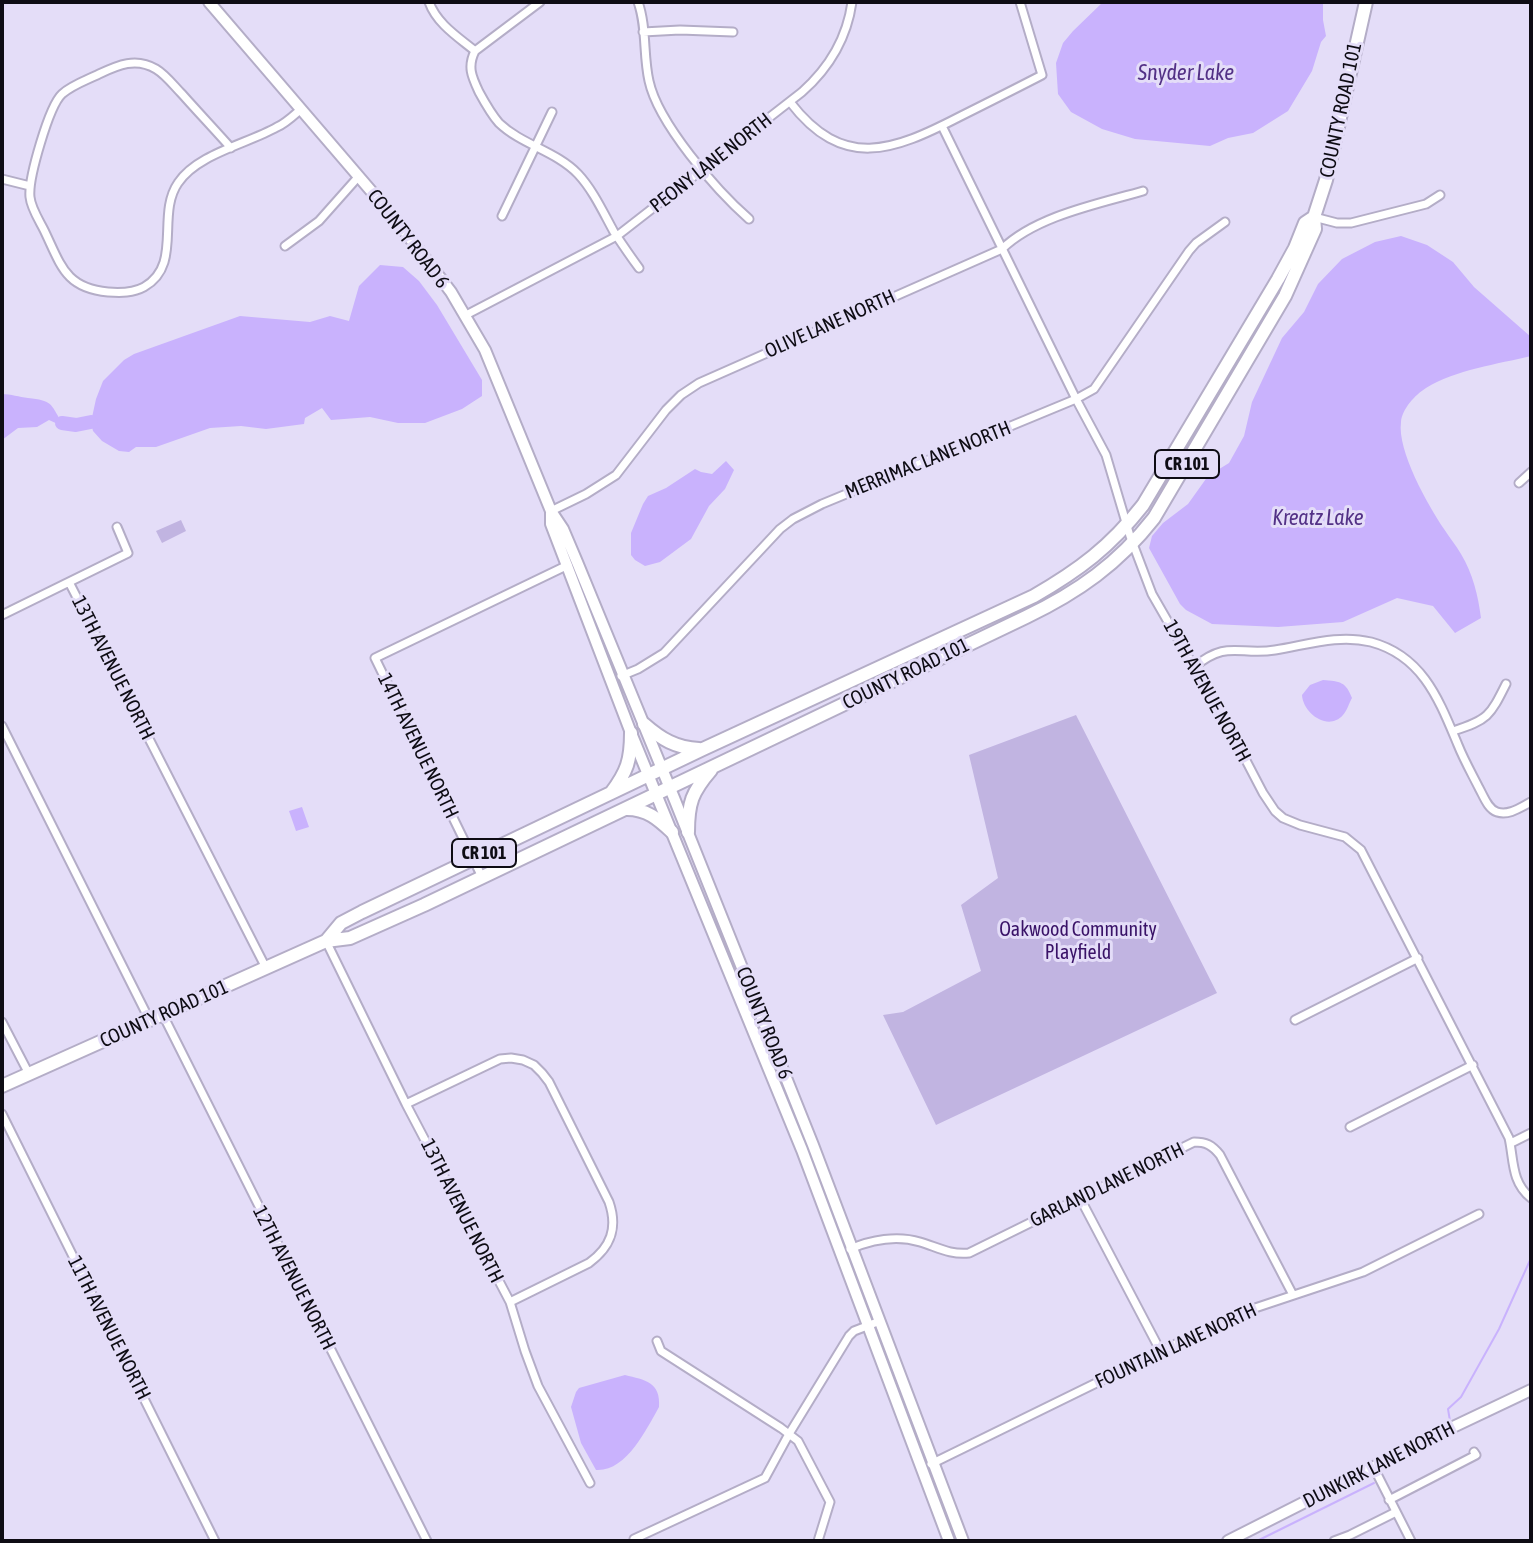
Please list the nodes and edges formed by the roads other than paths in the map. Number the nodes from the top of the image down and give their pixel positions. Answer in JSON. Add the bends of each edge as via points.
{"nodes":[{"id":1,"x":209,"y":2,"type":"edge"},
{"id":2,"x":429,"y":2,"type":"edge"},
{"id":3,"x":540,"y":2,"type":"edge"},
{"id":4,"x":638,"y":2,"type":"edge"},
{"id":5,"x":852,"y":2,"type":"edge"},
{"id":6,"x":1020,"y":2,"type":"edge"},
{"id":7,"x":1366,"y":2,"type":"edge"},
{"id":8,"x":643,"y":32,"type":"junction"},
{"id":9,"x":733,"y":32,"type":"dead end"},
{"id":10,"x":475,"y":51,"type":"junction"},
{"id":11,"x":790,"y":102,"type":"junction"},
{"id":12,"x":301,"y":109,"type":"junction"},
{"id":13,"x":552,"y":112,"type":"dead end"},
{"id":14,"x":942,"y":126,"type":"junction"},
{"id":15,"x":535,"y":146,"type":"junction"},
{"id":16,"x":231,"y":148,"type":"junction"},
{"id":17,"x":703,"y":169,"type":"junction"},
{"id":18,"x":359,"y":176,"type":"junction"},
{"id":19,"x":2,"y":179,"type":"edge"},
{"id":20,"x":30,"y":186,"type":"junction"},
{"id":21,"x":1143,"y":191,"type":"dead end"},
{"id":22,"x":1440,"y":195,"type":"dead end"},
{"id":23,"x":502,"y":216,"type":"dead end"},
{"id":24,"x":1314,"y":217,"type":"junction"},
{"id":25,"x":749,"y":219,"type":"dead end"},
{"id":26,"x":1225,"y":222,"type":"dead end"},
{"id":27,"x":617,"y":236,"type":"junction"},
{"id":28,"x":285,"y":246,"type":"dead end"},
{"id":29,"x":1002,"y":249,"type":"junction"},
{"id":30,"x":639,"y":268,"type":"dead end"},
{"id":31,"x":466,"y":315,"type":"junction"},
{"id":32,"x":1076,"y":399,"type":"junction"},
{"id":33,"x":1531,"y":472,"type":"edge"},
{"id":34,"x":1519,"y":483,"type":"dead end"},
{"id":35,"x":551,"y":511,"type":"junction"},
{"id":36,"x":1127,"y":525,"type":"junction"},
{"id":37,"x":117,"y":527,"type":"dead end"},
{"id":38,"x":1132,"y":542,"type":"junction"},
{"id":39,"x":571,"y":564,"type":"junction"},
{"id":40,"x":69,"y":582,"type":"junction"},
{"id":41,"x":2,"y":615,"type":"edge"},
{"id":42,"x":1194,"y":667,"type":"junction"},
{"id":43,"x":623,"y":675,"type":"junction"},
{"id":44,"x":610,"y":680,"type":"junction"},
{"id":45,"x":1506,"y":684,"type":"dead end"},
{"id":46,"x":644,"y":724,"type":"junction"},
{"id":47,"x":2,"y":726,"type":"edge"},
{"id":48,"x":1453,"y":731,"type":"junction"},
{"id":49,"x":631,"y":733,"type":"junction"},
{"id":50,"x":703,"y":749,"type":"junction"},
{"id":51,"x":714,"y":767,"type":"junction"},
{"id":52,"x":663,"y":769,"type":"junction"},
{"id":53,"x":649,"y":776,"type":"junction"},
{"id":54,"x":670,"y":787,"type":"junction"},
{"id":55,"x":656,"y":793,"type":"junction"},
{"id":56,"x":609,"y":794,"type":"junction"},
{"id":57,"x":1531,"y":802,"type":"edge"},
{"id":58,"x":624,"y":809,"type":"junction"},
{"id":59,"x":1499,"y":813,"type":"junction"},
{"id":60,"x":1496,"y":825,"type":"dead end"},
{"id":61,"x":672,"y":832,"type":"junction"},
{"id":62,"x":688,"y":832,"type":"junction"},
{"id":63,"x":474,"y":858,"type":"junction"},
{"id":64,"x":482,"y":877,"type":"junction"},
{"id":65,"x":326,"y":941,"type":"junction"},
{"id":66,"x":1418,"y":958,"type":"junction"},
{"id":67,"x":266,"y":968,"type":"junction"},
{"id":68,"x":163,"y":1015,"type":"junction"},
{"id":69,"x":1295,"y":1020,"type":"dead end"},
{"id":70,"x":150,"y":1021,"type":"junction"},
{"id":71,"x":2,"y":1022,"type":"edge"},
{"id":72,"x":1473,"y":1065,"type":"junction"},
{"id":73,"x":29,"y":1074,"type":"junction"},
{"id":74,"x":2,"y":1086,"type":"edge"},
{"id":75,"x":406,"y":1104,"type":"junction"},
{"id":76,"x":2,"y":1114,"type":"edge"},
{"id":77,"x":1350,"y":1127,"type":"dead end"},
{"id":78,"x":1531,"y":1133,"type":"edge"},
{"id":79,"x":1511,"y":1143,"type":"junction"},
{"id":80,"x":1080,"y":1198,"type":"junction"},
{"id":81,"x":1531,"y":1198,"type":"edge"},
{"id":82,"x":1479,"y":1214,"type":"dead end"},
{"id":83,"x":852,"y":1248,"type":"junction"},
{"id":84,"x":841,"y":1253,"type":"junction"},
{"id":85,"x":1293,"y":1295,"type":"junction"},
{"id":86,"x":510,"y":1302,"type":"junction"},
{"id":87,"x":880,"y":1321,"type":"junction"},
{"id":88,"x":868,"y":1326,"type":"junction"},
{"id":89,"x":657,"y":1341,"type":"dead end"},
{"id":90,"x":1161,"y":1352,"type":"junction"},
{"id":91,"x":1531,"y":1390,"type":"edge"},
{"id":92,"x":789,"y":1434,"type":"junction"},
{"id":93,"x":1474,"y":1452,"type":"dead end"},
{"id":94,"x":934,"y":1462,"type":"junction"},
{"id":95,"x":922,"y":1467,"type":"junction"},
{"id":96,"x":1374,"y":1468,"type":"junction"},
{"id":97,"x":590,"y":1483,"type":"dead end"},
{"id":98,"x":1389,"y":1500,"type":"junction"},
{"id":99,"x":1396,"y":1512,"type":"junction"},
{"id":100,"x":635,"y":1540,"type":"edge"},
{"id":101,"x":215,"y":1541,"type":"edge"},
{"id":102,"x":427,"y":1541,"type":"edge"},
{"id":103,"x":818,"y":1541,"type":"edge"},
{"id":104,"x":949,"y":1541,"type":"edge"},
{"id":105,"x":963,"y":1541,"type":"edge"},
{"id":106,"x":1228,"y":1541,"type":"edge"},
{"id":107,"x":1334,"y":1541,"type":"edge"},
{"id":108,"x":1411,"y":1541,"type":"edge"}],
"edges":[{"from":1,"to":12,"type":"main road","name":"COUNTY ROAD 6"},
{"from":2,"to":10,"type":"street","via":[[443,24]]},
{"from":3,"to":10,"type":"street"},
{"from":4,"to":8,"type":"street"},
{"from":5,"to":11,"type":"street","via":[[848,25],[830,62]]},
{"from":6,"to":14,"type":"street","name":"PEONY LANE NORTH","via":[[1042,75]]},
{"from":7,"to":24,"type":"main road","name":"COUNTY ROAD 101","number":"CR 101"},
{"from":8,"to":9,"type":"street"},
{"from":8,"to":17,"type":"street","via":[[654,98]]},
{"from":10,"to":15,"type":"street","via":[[470,69],[489,110],[513,134]]},
{"from":11,"to":14,"type":"street","name":"PEONY LANE NORTH","via":[[820,132],[850,146],[900,145]]},
{"from":11,"to":17,"type":"street","name":"PEONY LANE NORTH"},
{"from":12,"to":16,"type":"street","via":[[278,127]]},
{"from":12,"to":18,"type":"main road","name":"COUNTY ROAD 6"},
{"from":13,"to":15,"type":"street"},
{"from":14,"to":29,"type":"street","name":"19TH AVENUE NORTH"},
{"from":15,"to":23,"type":"street"},
{"from":15,"to":27,"type":"street","via":[[576,172]]},
{"from":16,"to":20,"type":"street","via":[[157,70],[124,63],[75,86],[55,102]]},
{"from":16,"to":20,"type":"street","via":[[179,180],[169,201],[162,269],[134,291],[86,289],[68,275],[32,205]]},
{"from":17,"to":25,"type":"street"},
{"from":17,"to":27,"type":"street","name":"PEONY LANE NORTH"},
{"from":18,"to":28,"type":"street","via":[[319,221]]},
{"from":18,"to":31,"type":"main road","name":"COUNTY ROAD 6"},
{"from":19,"to":20,"type":"street"},
{"from":21,"to":29,"type":"street","name":"OLIVE LANE NORTH","via":[[1026,229]]},
{"from":22,"to":24,"type":"street","via":[[1426,204],[1351,223]]},
{"from":24,"to":36,"type":"main road","name":"COUNTY ROAD 101","number":"CR 101","via":[[1305,223],[1278,279]]},
{"from":24,"to":38,"type":"main road","name":"COUNTY ROAD 101","number":"CR 101","via":[[1315,229],[1285,296],[1169,494]]},
{"from":26,"to":32,"type":"street","name":"MERRIMAC LANE NORTH","via":[[1189,251],[1094,389]]},
{"from":27,"to":30,"type":"street"},
{"from":27,"to":31,"type":"street","name":"PEONY LANE NORTH"},
{"from":29,"to":32,"type":"street","name":"19TH AVENUE NORTH"},
{"from":29,"to":35,"type":"street","name":"OLIVE LANE NORTH","via":[[699,383],[666,410],[616,475]]},
{"from":31,"to":35,"type":"main road","name":"COUNTY ROAD 6"},
{"from":32,"to":36,"type":"street","name":"19TH AVENUE NORTH","via":[[1106,455]]},
{"from":32,"to":43,"type":"street","name":"MERRIMAC LANE NORTH","via":[[793,519],[664,653]]},
{"from":33,"to":34,"type":"street"},
{"from":35,"to":39,"type":"main road","name":"COUNTY ROAD 6","via":[[563,529]]},
{"from":36,"to":38,"type":"street","name":"19TH AVENUE NORTH"},
{"from":36,"to":50,"type":"main road","name":"COUNTY ROAD 101","number":"CR 101","via":[[1078,570],[1034,596]]},
{"from":37,"to":40,"type":"street","via":[[128,553]]},
{"from":38,"to":42,"type":"street","name":"19TH AVENUE NORTH","via":[[1152,594]]},
{"from":38,"to":51,"type":"main road","name":"COUNTY ROAD 101","number":"CR 101","via":[[1088,583],[1057,602]]},
{"from":39,"to":43,"type":"main road","name":"COUNTY ROAD 6"},
{"from":39,"to":44,"type":"main road","name":"COUNTY ROAD 6"},
{"from":39,"to":63,"type":"street","name":"14TH AVENUE NORTH","via":[[375,658]]},
{"from":40,"to":41,"type":"street"},
{"from":40,"to":67,"type":"street","name":"13TH AVENUE NORTH"},
{"from":42,"to":48,"type":"street","via":[[1222,650],[1273,651],[1339,639],[1371,642],[1413,665],[1438,697]]},
{"from":42,"to":66,"type":"street","name":"19TH AVENUE NORTH","via":[[1275,811],[1292,823],[1345,837],[1361,850]]},
{"from":43,"to":44,"type":"street","name":"MERRIMAC LANE NORTH"},
{"from":43,"to":46,"type":"main road","name":"COUNTY ROAD 6"},
{"from":44,"to":49,"type":"main road","name":"COUNTY ROAD 6"},
{"from":45,"to":48,"type":"street","via":[[1483,720]]},
{"from":46,"to":50,"type":"main road","via":[[671,744]]},
{"from":46,"to":52,"type":"main road","name":"COUNTY ROAD 6"},
{"from":47,"to":70,"type":"street"},
{"from":48,"to":59,"type":"street","via":[[1487,803]]},
{"from":49,"to":53,"type":"main road","name":"COUNTY ROAD 6"},
{"from":49,"to":56,"type":"main road","via":[[627,767]]},
{"from":50,"to":52,"type":"main road","name":"COUNTY ROAD 101","number":"CR 101"},
{"from":51,"to":54,"type":"main road","name":"COUNTY ROAD 101","number":"CR 101"},
{"from":51,"to":62,"type":"main road","via":[[692,795]]},
{"from":52,"to":53,"type":"main road","name":"COUNTY ROAD 101","number":"CR 101"},
{"from":52,"to":54,"type":"main road","name":"COUNTY ROAD 6"},
{"from":53,"to":55,"type":"main road","name":"COUNTY ROAD 6"},
{"from":53,"to":56,"type":"main road","name":"COUNTY ROAD 101","number":"CR 101"},
{"from":54,"to":55,"type":"main road","name":"COUNTY ROAD 101","number":"CR 101"},
{"from":54,"to":62,"type":"main road","name":"COUNTY ROAD 6"},
{"from":55,"to":58,"type":"main road","name":"COUNTY ROAD 101","number":"CR 101"},
{"from":55,"to":61,"type":"main road","name":"COUNTY ROAD 6"},
{"from":56,"to":63,"type":"main road","name":"COUNTY ROAD 101","number":"CR 101"},
{"from":57,"to":59,"type":"street"},
{"from":58,"to":61,"type":"main road","via":[[649,813]]},
{"from":58,"to":64,"type":"main road","name":"COUNTY ROAD 101","number":"CR 101"},
{"from":59,"to":60,"type":"street"},
{"from":61,"to":84,"type":"main road","name":"COUNTY ROAD 6"},
{"from":62,"to":83,"type":"main road","name":"COUNTY ROAD 6"},
{"from":63,"to":64,"type":"street","name":"14TH AVENUE NORTH"},
{"from":63,"to":65,"type":"main road","name":"COUNTY ROAD 101","number":"CR 101","via":[[341,923]]},
{"from":64,"to":65,"type":"main road","name":"COUNTY ROAD 101","number":"CR 101","via":[[350,938]]},
{"from":65,"to":67,"type":"main road","name":"COUNTY ROAD 101","number":"CR 101"},
{"from":65,"to":75,"type":"street","name":"13TH AVENUE NORTH"},
{"from":66,"to":69,"type":"street"},
{"from":66,"to":72,"type":"street","name":"19TH AVENUE NORTH"},
{"from":67,"to":68,"type":"main road","name":"COUNTY ROAD 101","number":"CR 101"},
{"from":68,"to":70,"type":"main road","name":"COUNTY ROAD 101","number":"CR 101"},
{"from":68,"to":102,"type":"street","name":"12TH AVENUE NORTH"},
{"from":70,"to":73,"type":"main road","name":"COUNTY ROAD 101","number":"CR 101"},
{"from":71,"to":73,"type":"street"},
{"from":72,"to":77,"type":"street"},
{"from":72,"to":79,"type":"street","name":"19TH AVENUE NORTH"},
{"from":73,"to":74,"type":"main road","name":"COUNTY ROAD 101","number":"CR 101"},
{"from":75,"to":86,"type":"street","name":"13TH AVENUE NORTH"},
{"from":75,"to":86,"type":"street","via":[[500,1059],[534,1065],[549,1082],[609,1202],[612,1237],[589,1263]]},
{"from":76,"to":101,"type":"street","name":"11TH AVENUE NORTH"},
{"from":78,"to":79,"type":"street"},
{"from":79,"to":81,"type":"street","name":"19TH AVENUE NORTH","via":[[1518,1183]]},
{"from":80,"to":83,"type":"street","name":"GARLAND LANE NORTH","via":[[969,1253],[948,1253],[895,1238]]},
{"from":80,"to":85,"type":"street","name":"GARLAND LANE NORTH","via":[[1194,1142],[1209,1144],[1220,1155]]},
{"from":80,"to":90,"type":"street"},
{"from":82,"to":85,"type":"street","name":"FOUNTAIN LANE NORTH","via":[[1363,1272]]},
{"from":83,"to":84,"type":"street","name":"GARLAND LANE NORTH"},
{"from":83,"to":87,"type":"main road","name":"COUNTY ROAD 6"},
{"from":84,"to":88,"type":"main road","name":"COUNTY ROAD 6"},
{"from":85,"to":90,"type":"street","name":"FOUNTAIN LANE NORTH","via":[[1237,1314]]},
{"from":86,"to":97,"type":"street","name":"13TH AVENUE NORTH","via":[[538,1386]]},
{"from":87,"to":88,"type":"street"},
{"from":87,"to":94,"type":"main road","name":"COUNTY ROAD 6"},
{"from":88,"to":92,"type":"street","via":[[849,1336]]},
{"from":88,"to":95,"type":"main road","name":"COUNTY ROAD 6"},
{"from":89,"to":92,"type":"street","via":[[661,1351]]},
{"from":90,"to":94,"type":"street","name":"FOUNTAIN LANE NORTH"},
{"from":91,"to":96,"type":"main road","name":"DUNKIRK LANE NORTH"},
{"from":92,"to":100,"type":"street","via":[[765,1478]]},
{"from":92,"to":103,"type":"street","via":[[798,1441],[830,1502]]},
{"from":93,"to":98,"type":"street"},
{"from":94,"to":95,"type":"street","name":"FOUNTAIN LANE NORTH"},
{"from":94,"to":105,"type":"main road","name":"COUNTY ROAD 6"},
{"from":95,"to":104,"type":"main road","name":"COUNTY ROAD 6"},
{"from":96,"to":98,"type":"street"},
{"from":96,"to":106,"type":"main road","name":"DUNKIRK LANE NORTH"},
{"from":98,"to":99,"type":"street"},
{"from":99,"to":107,"type":"street"},
{"from":99,"to":108,"type":"street"}]}
